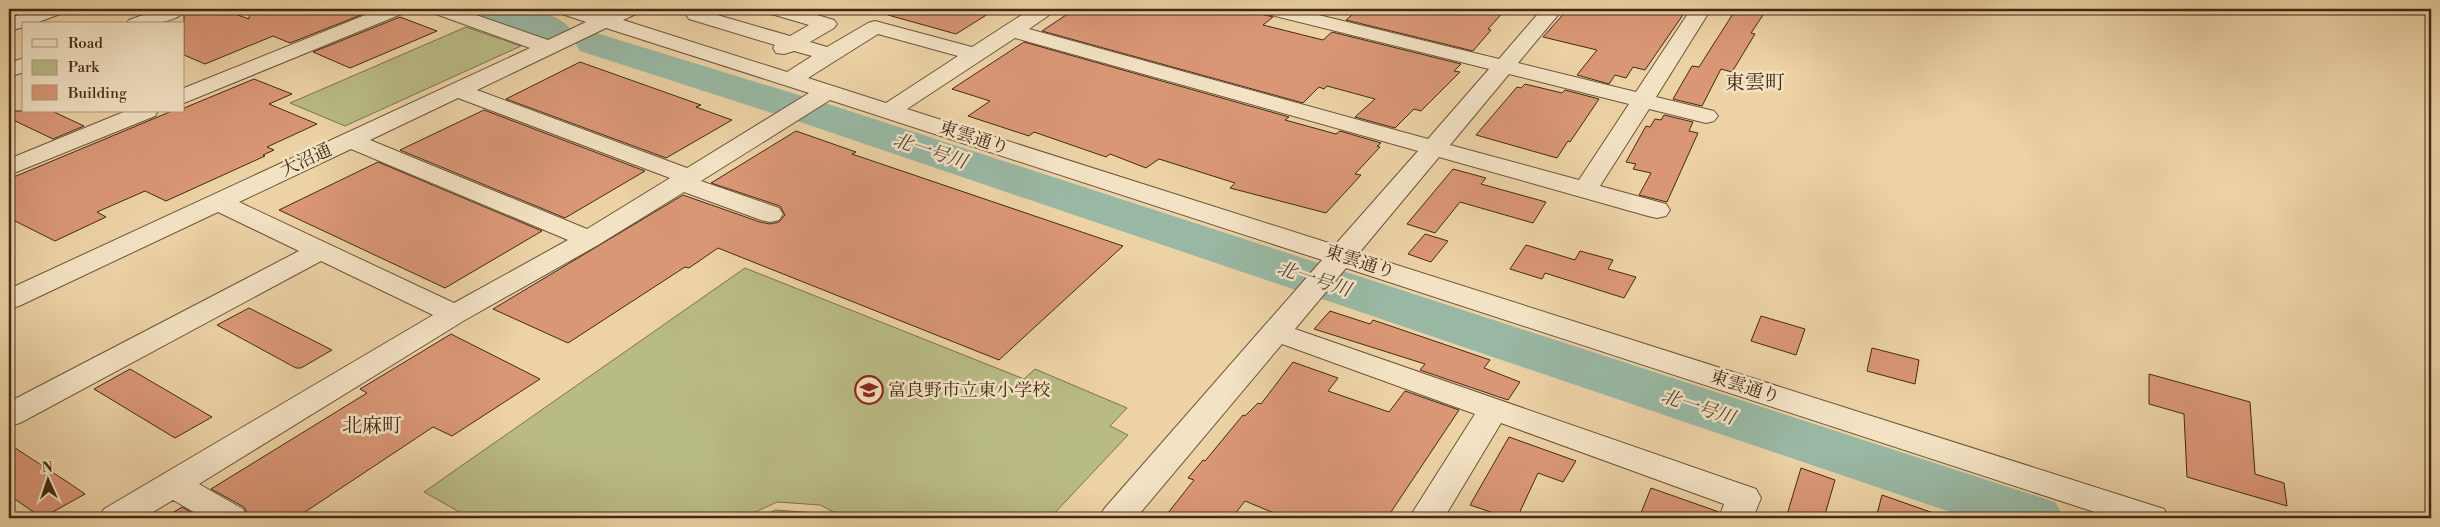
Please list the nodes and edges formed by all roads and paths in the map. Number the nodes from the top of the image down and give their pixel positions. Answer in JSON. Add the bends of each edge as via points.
{"nodes":[{"id":1,"x":56,"y":9,"type":"edge"},
{"id":2,"x":177,"y":9,"type":"edge"},
{"id":3,"x":397,"y":9,"type":"edge"},
{"id":4,"x":440,"y":9,"type":"edge"},
{"id":5,"x":566,"y":9,"type":"edge"},
{"id":6,"x":631,"y":9,"type":"edge"},
{"id":7,"x":707,"y":9,"type":"edge"},
{"id":8,"x":774,"y":9,"type":"edge"},
{"id":9,"x":1045,"y":9,"type":"edge"},
{"id":10,"x":1270,"y":9,"type":"edge"},
{"id":11,"x":1553,"y":9,"type":"edge"},
{"id":12,"x":1701,"y":9,"type":"edge"},
{"id":13,"x":604,"y":21,"type":"junction"},
{"id":14,"x":141,"y":22,"type":"edge"},
{"id":15,"x":9,"y":25,"type":"edge"},
{"id":16,"x":1011,"y":30,"type":"junction"},
{"id":17,"x":792,"y":43,"type":"junction"},
{"id":18,"x":548,"y":47,"type":"junction"},
{"id":19,"x":974,"y":54,"type":"junction"},
{"id":20,"x":831,"y":55,"type":"junction"},
{"id":21,"x":22,"y":66,"type":"edge"},
{"id":22,"x":750,"y":66,"type":"junction"},
{"id":23,"x":1505,"y":66,"type":"junction"},
{"id":24,"x":9,"y":70,"type":"edge"},
{"id":25,"x":792,"y":79,"type":"junction"},
{"id":26,"x":457,"y":90,"type":"junction"},
{"id":27,"x":185,"y":96,"type":"edge"},
{"id":28,"x":1641,"y":100,"type":"junction"},
{"id":29,"x":808,"y":104,"type":"junction"},
{"id":30,"x":889,"y":111,"type":"junction"},
{"id":31,"x":146,"y":112,"type":"edge"},
{"id":32,"x":1706,"y":116,"type":"dead end"},
{"id":33,"x":349,"y":140,"type":"junction"},
{"id":34,"x":1432,"y":148,"type":"junction"},
{"id":35,"x":9,"y":168,"type":"edge"},
{"id":36,"x":685,"y":179,"type":"junction"},
{"id":37,"x":1584,"y":190,"type":"junction"},
{"id":38,"x":217,"y":202,"type":"junction"},
{"id":39,"x":1658,"y":210,"type":"dead end"},
{"id":40,"x":770,"y":214,"type":"dead end"},
{"id":41,"x":589,"y":239,"type":"junction"},
{"id":42,"x":318,"y":251,"type":"junction"},
{"id":43,"x":1326,"y":273,"type":"junction"},
{"id":44,"x":9,"y":300,"type":"edge"},
{"id":45,"x":455,"y":314,"type":"junction"},
{"id":46,"x":1276,"y":332,"type":"junction"},
{"id":47,"x":1494,"y":409,"type":"junction"},
{"id":48,"x":9,"y":415,"type":"edge"},
{"id":49,"x":173,"y":484,"type":"junction"},
{"id":50,"x":116,"y":518,"type":"edge"},
{"id":51,"x":232,"y":518,"type":"edge"},
{"id":52,"x":1116,"y":518,"type":"edge"},
{"id":53,"x":1426,"y":518,"type":"edge"},
{"id":54,"x":1736,"y":518,"type":"edge"},
{"id":55,"x":2152,"y":518,"type":"edge"}],
"edges":[{"from":1,"to":15,"type":"street"},
{"from":2,"to":14,"type":"street"},
{"from":3,"to":27,"type":"street"},
{"from":4,"to":18,"type":"street"},
{"from":5,"to":13,"type":"street","name":"東雲通り"},
{"from":6,"to":13,"type":"street","name":"大沼通"},
{"from":7,"to":17,"type":"street","via":[[696,14]]},
{"from":8,"to":17,"type":"street","via":[[827,24]]},
{"from":9,"to":16,"type":"street"},
{"from":10,"to":23,"type":"street"},
{"from":11,"to":23,"type":"street"},
{"from":12,"to":28,"type":"street"},
{"from":13,"to":18,"type":"street","name":"大沼通"},
{"from":13,"to":22,"type":"street","name":"東雲通り"},
{"from":16,"to":19,"type":"street"},
{"from":16,"to":34,"type":"street"},
{"from":17,"to":20,"type":"street"},
{"from":17,"to":22,"type":"street"},
{"from":18,"to":26,"type":"street","name":"大沼通"},
{"from":19,"to":20,"type":"street","via":[[875,27]]},
{"from":19,"to":30,"type":"street"},
{"from":20,"to":25,"type":"street"},
{"from":21,"to":24,"type":"street"},
{"from":22,"to":25,"type":"street","name":"東雲通り"},
{"from":23,"to":28,"type":"street"},
{"from":23,"to":34,"type":"street"},
{"from":25,"to":29,"type":"street","name":"東雲通り"},
{"from":26,"to":33,"type":"street","name":"大沼通"},
{"from":26,"to":36,"type":"street"},
{"from":28,"to":32,"type":"street"},
{"from":28,"to":37,"type":"street"},
{"from":29,"to":30,"type":"street","name":"東雲通り"},
{"from":29,"to":36,"type":"street"},
{"from":30,"to":43,"type":"street","name":"東雲通り"},
{"from":31,"to":35,"type":"street"},
{"from":33,"to":38,"type":"street","name":"大沼通"},
{"from":33,"to":41,"type":"street"},
{"from":34,"to":37,"type":"street"},
{"from":34,"to":43,"type":"street"},
{"from":36,"to":40,"type":"street"},
{"from":36,"to":41,"type":"street"},
{"from":37,"to":39,"type":"street"},
{"from":38,"to":42,"type":"street"},
{"from":38,"to":44,"type":"street","name":"大沼通"},
{"from":41,"to":45,"type":"street"},
{"from":42,"to":45,"type":"street"},
{"from":42,"to":48,"type":"street"},
{"from":43,"to":46,"type":"street"},
{"from":43,"to":55,"type":"street","name":"東雲通り"},
{"from":45,"to":49,"type":"street"},
{"from":46,"to":47,"type":"street"},
{"from":46,"to":52,"type":"street"},
{"from":47,"to":53,"type":"street"},
{"from":47,"to":54,"type":"street","via":[[1744,498]]},
{"from":49,"to":50,"type":"street"},
{"from":49,"to":51,"type":"street"}]}
